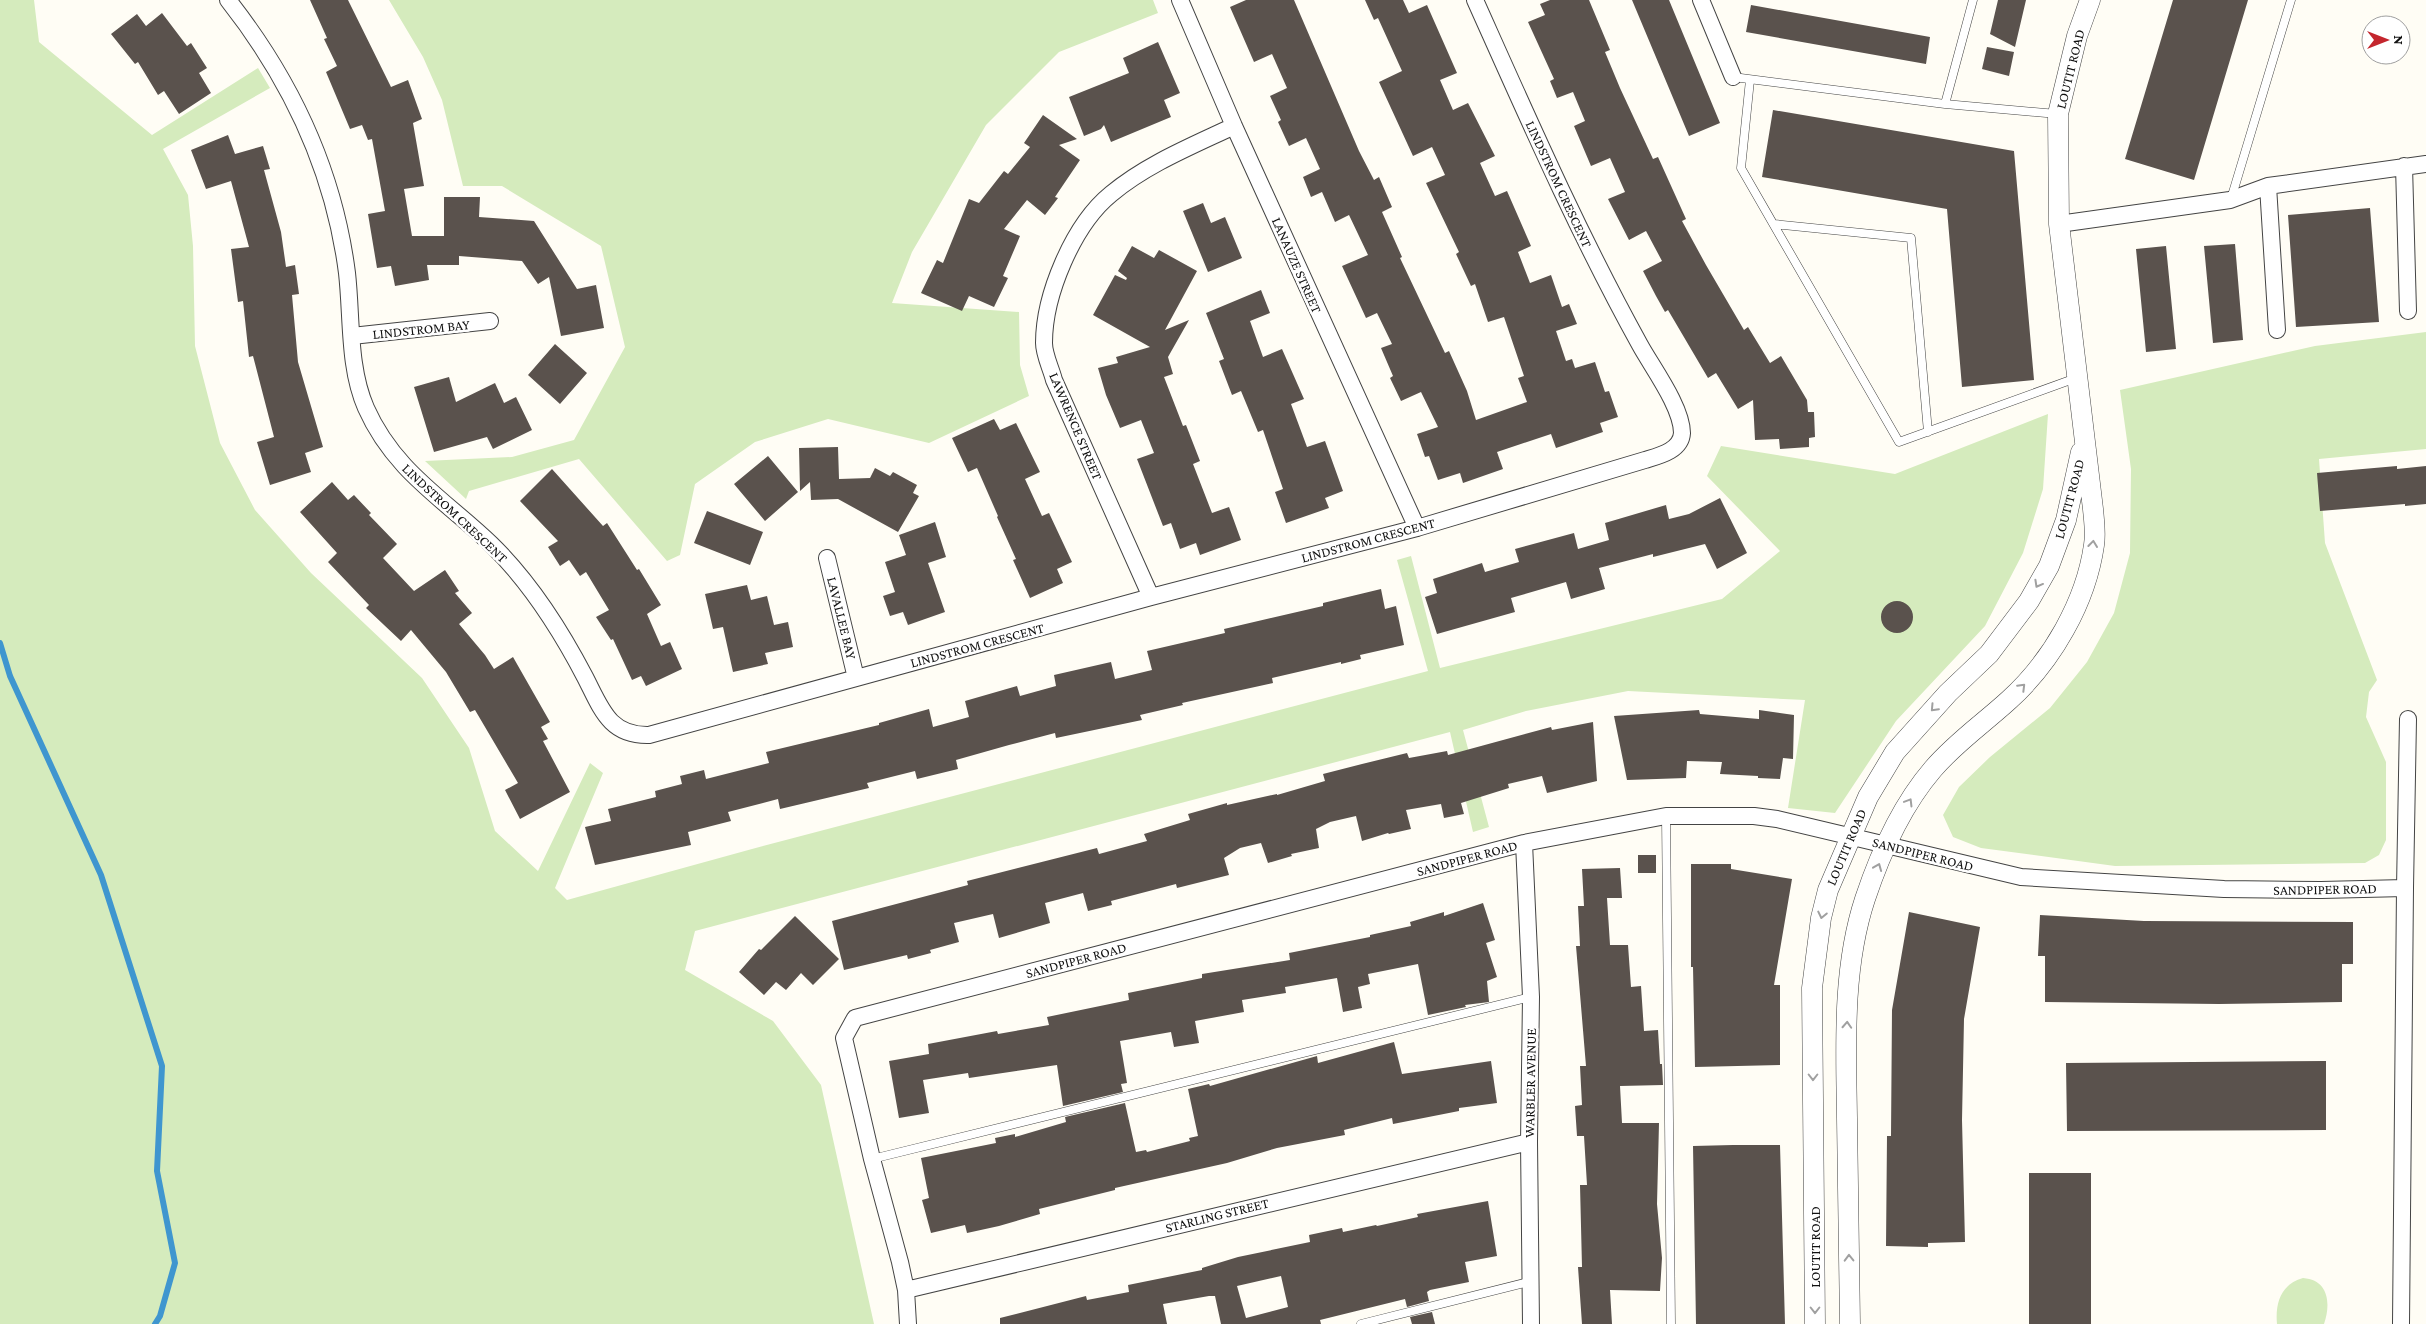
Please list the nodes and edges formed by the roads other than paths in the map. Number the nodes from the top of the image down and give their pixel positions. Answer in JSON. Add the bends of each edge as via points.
{"nodes":[{"id":1,"x":228,"y":0,"type":"edge"},
{"id":2,"x":1180,"y":0,"type":"edge"},
{"id":3,"x":1475,"y":0,"type":"edge"},
{"id":4,"x":1701,"y":0,"type":"edge"},
{"id":5,"x":1973,"y":0,"type":"edge"},
{"id":6,"x":2090,"y":0,"type":"edge"},
{"id":7,"x":2291,"y":0,"type":"edge"},
{"id":8,"x":1733,"y":78,"type":"joint"},
{"id":9,"x":1750,"y":80,"type":"junction"},
{"id":10,"x":1945,"y":104,"type":"junction"},
{"id":11,"x":2058,"y":114,"type":"junction"},
{"id":12,"x":1234,"y":126,"type":"junction"},
{"id":13,"x":2426,"y":164,"type":"edge"},
{"id":14,"x":2404,"y":166,"type":"junction"},
{"id":15,"x":2268,"y":186,"type":"junction"},
{"id":16,"x":2230,"y":200,"type":"junction"},
{"id":17,"x":1774,"y":224,"type":"junction"},
{"id":18,"x":2059,"y":224,"type":"junction"},
{"id":19,"x":2408,"y":311,"type":"dead end"},
{"id":20,"x":490,"y":321,"type":"dead end"},
{"id":21,"x":2277,"y":330,"type":"dead end"},
{"id":22,"x":352,"y":336,"type":"junction"},
{"id":23,"x":2076,"y":378,"type":"junction"},
{"id":24,"x":1928,"y":432,"type":"junction"},
{"id":25,"x":2084,"y":438,"type":"junction"},
{"id":26,"x":1417,"y":528,"type":"junction"},
{"id":27,"x":827,"y":558,"type":"dead end"},
{"id":28,"x":1151,"y":597,"type":"junction"},
{"id":29,"x":856,"y":678,"type":"junction"},
{"id":30,"x":2408,"y":719,"type":"dead end"},
{"id":31,"x":1666,"y":816,"type":"junction"},
{"id":32,"x":1849,"y":836,"type":"junction"},
{"id":33,"x":1524,"y":843,"type":"junction"},
{"id":34,"x":1887,"y":846,"type":"junction"},
{"id":35,"x":2405,"y":888,"type":"junction"},
{"id":36,"x":1531,"y":997,"type":"junction"},
{"id":37,"x":1529,"y":1142,"type":"junction"},
{"id":38,"x":872,"y":1159,"type":"junction"},
{"id":39,"x":1532,"y":1281,"type":"junction"},
{"id":40,"x":906,"y":1290,"type":"junction"},
{"id":41,"x":908,"y":1324,"type":"edge"},
{"id":42,"x":1361,"y":1324,"type":"edge"},
{"id":43,"x":1531,"y":1324,"type":"edge"},
{"id":44,"x":1671,"y":1324,"type":"edge"},
{"id":45,"x":1815,"y":1324,"type":"edge"},
{"id":46,"x":1850,"y":1324,"type":"edge"},
{"id":47,"x":2401,"y":1324,"type":"edge"}],
"edges":[{"from":1,"to":22,"type":"street","name":"LINDSTROM CRESCENT","via":[[257,37],[277,70],[316,148],[338,224]]},
{"from":2,"to":12,"type":"street","name":"LANAUZE STREET"},
{"from":3,"to":26,"type":"street","name":"LINDSTROM CRESCENT","via":[[1570,210],[1619,308],[1676,409],[1682,435],[1676,447],[1665,454]]},
{"from":4,"to":8,"type":"street"},
{"from":5,"to":10,"type":"lane"},
{"from":6,"to":11,"type":"street","name":"LOUTIT ROAD","via":[[2077,36]]},
{"from":7,"to":16,"type":"lane"},
{"from":8,"to":9,"type":"lane"},
{"from":9,"to":10,"type":"lane"},
{"from":9,"to":17,"type":"lane","via":[[1741,168]]},
{"from":10,"to":11,"type":"lane"},
{"from":11,"to":18,"type":"street","name":"LOUTIT ROAD"},
{"from":12,"to":26,"type":"street","name":"LANAUZE STREET"},
{"from":12,"to":28,"type":"street","name":"LAWRENCE STREET","via":[[1172,155],[1109,195],[1091,216],[1061,266],[1047,310],[1044,345],[1054,380]]},
{"from":13,"to":14,"type":"street"},
{"from":14,"to":15,"type":"street"},
{"from":14,"to":19,"type":"street"},
{"from":15,"to":16,"type":"street"},
{"from":15,"to":21,"type":"street"},
{"from":16,"to":18,"type":"street"},
{"from":17,"to":24,"type":"lane","via":[[1899,442]]},
{"from":17,"to":24,"type":"lane","via":[[1911,238]]},
{"from":18,"to":23,"type":"street","name":"LOUTIT ROAD"},
{"from":20,"to":22,"type":"street","name":"LINDSTROM BAY"},
{"from":22,"to":29,"type":"street","name":"LINDSTROM CRESCENT","via":[[357,379],[377,431],[415,478],[489,542],[520,576],[556,627],[604,714],[624,732],[649,735]]},
{"from":23,"to":24,"type":"lane"},
{"from":23,"to":25,"type":"street","name":"LOUTIT ROAD"},
{"from":25,"to":32,"type":"street","name":"LOUTIT ROAD","one_way":true,"via":[[2066,520],[2049,566],[2029,601],[1990,654],[1948,693],[1895,752]]},
{"from":34,"to":25,"type":"street","name":"LOUTIT ROAD","one_way":true,"via":[[1900,817],[1932,770],[1954,745],[2036,674],[2078,600],[2094,544]]},
{"from":26,"to":28,"type":"street","name":"LINDSTROM CRESCENT"},
{"from":27,"to":29,"type":"street","name":"LAVALLEE BAY"},
{"from":28,"to":29,"type":"street","name":"LINDSTROM CRESCENT"},
{"from":30,"to":35,"type":"street"},
{"from":31,"to":32,"type":"street","name":"SANDPIPER ROAD","via":[[1754,816]]},
{"from":31,"to":33,"type":"street","name":"SANDPIPER ROAD"},
{"from":31,"to":44,"type":"lane"},
{"from":32,"to":34,"type":"street","name":"SANDPIPER ROAD"},
{"from":32,"to":45,"type":"street","name":"LOUTIT ROAD","one_way":true,"via":[[1821,918],[1812,988]]},
{"from":33,"to":36,"type":"street","name":"WARBLER AVENUE"},
{"from":33,"to":38,"type":"street","name":"SANDPIPER ROAD","via":[[855,1018],[844,1038]]},
{"from":34,"to":35,"type":"street","name":"SANDPIPER ROAD","via":[[2021,877],[2224,889]]},
{"from":46,"to":34,"type":"street","name":"LOUTIT ROAD","one_way":true,"via":[[1848,992],[1853,946],[1865,900]]},
{"from":35,"to":47,"type":"street"},
{"from":36,"to":37,"type":"street","name":"WARBLER AVENUE"},
{"from":36,"to":38,"type":"lane"},
{"from":37,"to":39,"type":"street","name":"WARBLER AVENUE"},
{"from":37,"to":40,"type":"street","name":"STARLING STREET"},
{"from":38,"to":40,"type":"street","name":"SANDPIPER ROAD"},
{"from":39,"to":42,"type":"lane"},
{"from":39,"to":43,"type":"street","name":"WARBLER AVENUE"},
{"from":40,"to":41,"type":"street","name":"SANDPIPER ROAD"}]}
